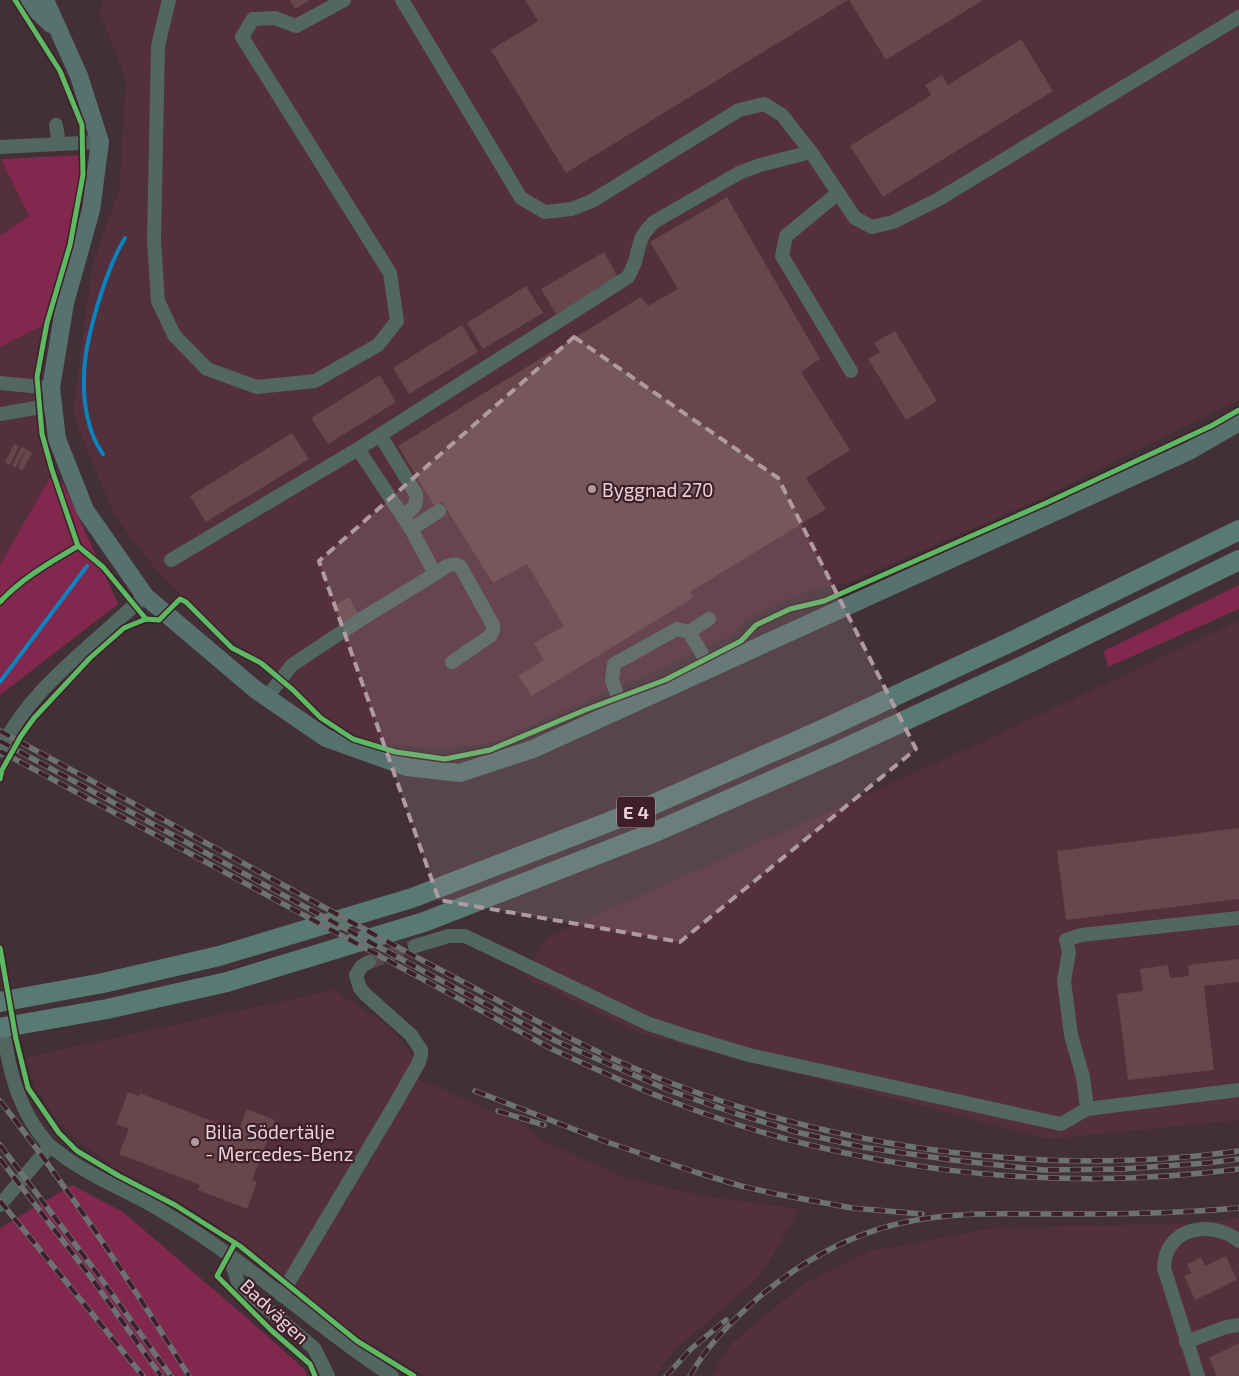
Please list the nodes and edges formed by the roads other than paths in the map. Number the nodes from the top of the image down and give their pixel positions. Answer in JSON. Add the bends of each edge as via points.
{"nodes":[{"id":1,"x":26,"y":0,"type":"edge"},
{"id":2,"x":44,"y":0,"type":"edge"},
{"id":3,"x":169,"y":0,"type":"edge"},
{"id":4,"x":344,"y":0,"type":"edge"},
{"id":5,"x":402,"y":0,"type":"edge"},
{"id":6,"x":1239,"y":17,"type":"edge"},
{"id":7,"x":58,"y":31,"type":"junction"},
{"id":8,"x":56,"y":125,"type":"dead end"},
{"id":9,"x":100,"y":142,"type":"junction"},
{"id":10,"x":59,"y":144,"type":"junction"},
{"id":11,"x":0,"y":147,"type":"edge"},
{"id":12,"x":811,"y":152,"type":"junction"},
{"id":13,"x":838,"y":193,"type":"junction"},
{"id":14,"x":850,"y":370,"type":"dead end"},
{"id":15,"x":0,"y":383,"type":"edge"},
{"id":16,"x":52,"y":397,"type":"junction"},
{"id":17,"x":0,"y":414,"type":"edge"},
{"id":18,"x":1239,"y":422,"type":"edge"},
{"id":19,"x":380,"y":435,"type":"junction"},
{"id":20,"x":358,"y":449,"type":"junction"},
{"id":21,"x":439,"y":510,"type":"dead end"},
{"id":22,"x":403,"y":516,"type":"junction"},
{"id":23,"x":411,"y":529,"type":"junction"},
{"id":24,"x":1239,"y":530,"type":"edge"},
{"id":25,"x":170,"y":560,"type":"dead end"},
{"id":26,"x":1239,"y":560,"type":"edge"},
{"id":27,"x":435,"y":574,"type":"junction"},
{"id":28,"x":145,"y":596,"type":"junction"},
{"id":29,"x":709,"y":619,"type":"dead end"},
{"id":30,"x":689,"y":632,"type":"junction"},
{"id":31,"x":452,"y":662,"type":"dead end"},
{"id":32,"x":711,"y":669,"type":"junction"},
{"id":33,"x":267,"y":697,"type":"junction"},
{"id":34,"x":622,"y":709,"type":"junction"},
{"id":35,"x":0,"y":751,"type":"edge"},
{"id":36,"x":1239,"y":918,"type":"edge"},
{"id":37,"x":415,"y":946,"type":"tunnel mouth"},
{"id":38,"x":369,"y":962,"type":"tunnel mouth"},
{"id":39,"x":0,"y":1002,"type":"edge"},
{"id":40,"x":2,"y":1035,"type":"edge"},
{"id":41,"x":1239,"y":1090,"type":"edge"},
{"id":42,"x":1087,"y":1109,"type":"junction"},
{"id":43,"x":50,"y":1146,"type":"junction"},
{"id":44,"x":0,"y":1205,"type":"edge"},
{"id":45,"x":1239,"y":1241,"type":"edge"},
{"id":46,"x":229,"y":1255,"type":"junction"},
{"id":47,"x":281,"y":1295,"type":"junction"},
{"id":48,"x":1238,"y":1322,"type":"edge"},
{"id":49,"x":1186,"y":1342,"type":"junction"},
{"id":50,"x":328,"y":1376,"type":"edge"},
{"id":51,"x":392,"y":1376,"type":"edge"},
{"id":52,"x":1198,"y":1376,"type":"edge"}],
"edges":[{"from":1,"to":7,"type":"main road"},
{"from":2,"to":7,"type":"main road"},
{"from":3,"to":4,"type":"street","via":[[158,46],[154,241],[158,301],[174,335],[207,369],[257,387],[315,381],[378,345],[397,321],[390,273],[242,37],[253,19],[275,18],[296,26]]},
{"from":5,"to":12,"type":"street","via":[[521,198],[544,212],[572,210],[592,201],[739,110],[764,104],[782,115]]},
{"from":6,"to":13,"type":"street","via":[[939,199],[893,222],[872,227],[855,218]]},
{"from":7,"to":9,"type":"main road","via":[[79,76]]},
{"from":8,"to":10,"type":"street"},
{"from":9,"to":10,"type":"street"},
{"from":9,"to":16,"type":"main road","via":[[91,210],[65,303]]},
{"from":10,"to":11,"type":"street"},
{"from":12,"to":13,"type":"street"},
{"from":12,"to":19,"type":"street","via":[[740,173],[654,222],[644,232],[628,277]]},
{"from":13,"to":14,"type":"street","via":[[786,236],[782,256]]},
{"from":15,"to":16,"type":"street"},
{"from":16,"to":17,"type":"street"},
{"from":16,"to":28,"type":"main road","via":[[57,439],[85,510]]},
{"from":18,"to":32,"type":"main road","via":[[1189,451]]},
{"from":19,"to":20,"type":"street"},
{"from":19,"to":22,"type":"street","via":[[416,494],[416,505]]},
{"from":20,"to":22,"type":"street"},
{"from":20,"to":25,"type":"street"},
{"from":21,"to":23,"type":"street"},
{"from":22,"to":23,"type":"street"},
{"from":23,"to":27,"type":"street"},
{"from":24,"to":39,"type":"highway","number":"E 4","via":[[815,733],[645,808],[422,895],[218,956],[103,983]]},
{"from":26,"to":40,"type":"highway","number":"E 4","via":[[1027,664],[801,768],[655,832],[424,922],[227,982]]},
{"from":27,"to":31,"type":"street","via":[[451,564],[460,566],[494,630]]},
{"from":27,"to":33,"type":"street","via":[[292,665]]},
{"from":28,"to":33,"type":"main road"},
{"from":28,"to":35,"type":"street","via":[[38,694],[21,714]]},
{"from":29,"to":30,"type":"street"},
{"from":30,"to":32,"type":"street"},
{"from":30,"to":34,"type":"street","via":[[677,629],[614,664],[612,680]]},
{"from":32,"to":34,"type":"main road"},
{"from":33,"to":34,"type":"main road","via":[[326,738],[407,767],[460,772],[533,749]]},
{"from":36,"to":42,"type":"street","via":[[1081,935],[1066,940],[1069,952],[1064,980],[1071,1035]]},
{"from":37,"to":42,"type":"street","via":[[449,936],[465,936],[649,1024],[750,1055],[1061,1124]]},
{"from":38,"to":47,"type":"street","via":[[356,975],[360,988],[411,1035],[421,1050],[421,1056]]},
{"from":40,"to":43,"type":"street","via":[[19,1097]]},
{"from":41,"to":42,"type":"street"},
{"from":43,"to":44,"type":"street"},
{"from":43,"to":46,"type":"street","via":[[81,1169],[165,1213]]},
{"from":45,"to":49,"type":"street","via":[[1222,1231],[1204,1229],[1185,1233],[1167,1250],[1164,1268]]},
{"from":46,"to":47,"type":"street"},
{"from":46,"to":50,"type":"street","via":[[239,1284],[314,1348]]},
{"from":47,"to":51,"type":"street","via":[[353,1351]]},
{"from":48,"to":49,"type":"street"},
{"from":49,"to":52,"type":"street"}]}
